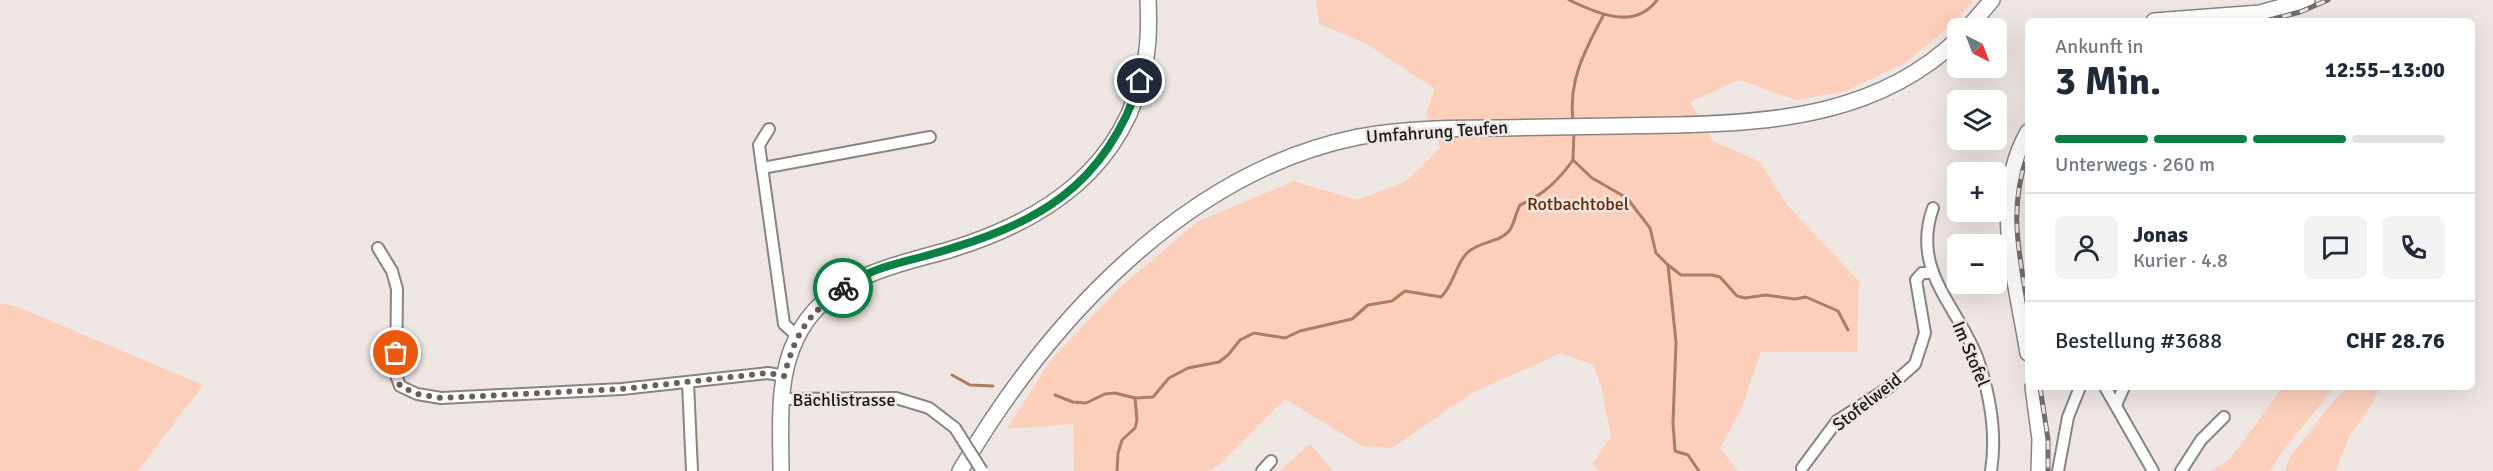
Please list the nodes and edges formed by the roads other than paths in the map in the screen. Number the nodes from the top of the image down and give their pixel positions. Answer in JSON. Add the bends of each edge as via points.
{"nodes":[{"id":1,"x":1149,"y":0,"type":"edge"},
{"id":2,"x":1992,"y":0,"type":"edge"},
{"id":3,"x":2307,"y":0,"type":"edge"},
{"id":4,"x":2268,"y":16,"type":"edge"},
{"id":5,"x":1977,"y":18,"type":"edge"},
{"id":6,"x":2183,"y":18,"type":"edge"},
{"id":7,"x":1947,"y":48,"type":"edge"},
{"id":8,"x":769,"y":129,"type":"dead end"},
{"id":9,"x":930,"y":137,"type":"dead end"},
{"id":10,"x":2025,"y":140,"type":"edge"},
{"id":11,"x":762,"y":168,"type":"junction"},
{"id":12,"x":1933,"y":208,"type":"dead end"},
{"id":13,"x":378,"y":248,"type":"dead end"},
{"id":14,"x":1931,"y":273,"type":"junction"},
{"id":15,"x":2025,"y":333,"type":"edge"},
{"id":16,"x":797,"y":336,"type":"junction"},
{"id":17,"x":784,"y":376,"type":"junction"},
{"id":18,"x":688,"y":383,"type":"junction"},
{"id":19,"x":2033,"y":390,"type":"edge"},
{"id":20,"x":2079,"y":390,"type":"edge"},
{"id":21,"x":2106,"y":390,"type":"edge"},
{"id":22,"x":2123,"y":390,"type":"edge"},
{"id":23,"x":781,"y":399,"type":"junction"},
{"id":24,"x":2116,"y":405,"type":"junction"},
{"id":25,"x":2224,"y":417,"type":"dead end"},
{"id":26,"x":1270,"y":461,"type":"dead end"},
{"id":27,"x":1802,"y":468,"type":"dead end"},
{"id":28,"x":692,"y":471,"type":"edge"},
{"id":29,"x":781,"y":471,"type":"edge"},
{"id":30,"x":960,"y":471,"type":"edge"},
{"id":31,"x":982,"y":471,"type":"edge"},
{"id":32,"x":1262,"y":471,"type":"edge"},
{"id":33,"x":1991,"y":471,"type":"edge"},
{"id":34,"x":2039,"y":471,"type":"edge"},
{"id":35,"x":2058,"y":471,"type":"edge"},
{"id":36,"x":2153,"y":471,"type":"edge"},
{"id":37,"x":2181,"y":471,"type":"edge"}],
"edges":[{"from":1,"to":16,"type":"main road","via":[[1145,63],[1135,99],[1116,138],[1086,176],[1057,202],[1031,218],[982,239],[861,276],[816,310]]},
{"from":2,"to":5,"type":"main road"},
{"from":3,"to":4,"type":"main road"},
{"from":4,"to":6,"type":"main road"},
{"from":7,"to":30,"type":"main road","name":"Umfahrung Teufen","via":[[1922,68],[1865,98],[1817,112],[1756,122],[1436,129],[1360,137],[1305,151],[1252,174],[1175,223],[1128,261],[1079,308],[1034,360]]},
{"from":8,"to":11,"type":"street","via":[[759,145]]},
{"from":9,"to":11,"type":"street"},
{"from":10,"to":15,"type":"main road","via":[[2013,170],[2007,210]]},
{"from":11,"to":16,"type":"street","via":[[784,324]]},
{"from":12,"to":14,"type":"street","name":"Im Stofel","via":[[1926,238]]},
{"from":13,"to":18,"type":"street","via":[[397,289],[396,375],[400,386],[417,394],[441,398]]},
{"from":14,"to":27,"type":"street","name":"Stofelweid","via":[[1922,273],[1916,280],[1924,333],[1915,364],[1888,388],[1837,421]]},
{"from":14,"to":33,"type":"street","name":"Im Stofel","via":[[1976,355],[1985,382],[1991,406]]},
{"from":16,"to":17,"type":"main road"},
{"from":17,"to":18,"type":"street","via":[[768,373]]},
{"from":17,"to":23,"type":"main road"},
{"from":18,"to":28,"type":"street"},
{"from":19,"to":34,"type":"main road","via":[[2040,439]]},
{"from":20,"to":35,"type":"street","via":[[2068,417]]},
{"from":21,"to":24,"type":"street"},
{"from":22,"to":24,"type":"street"},
{"from":23,"to":29,"type":"main road"},
{"from":23,"to":31,"type":"street","name":"Bächlistrasse","bridge":true,"via":[[896,398],[929,408],[955,428]]},
{"from":24,"to":36,"type":"street"},
{"from":25,"to":37,"type":"street","via":[[2201,440]]},
{"from":26,"to":32,"type":"street"}]}
